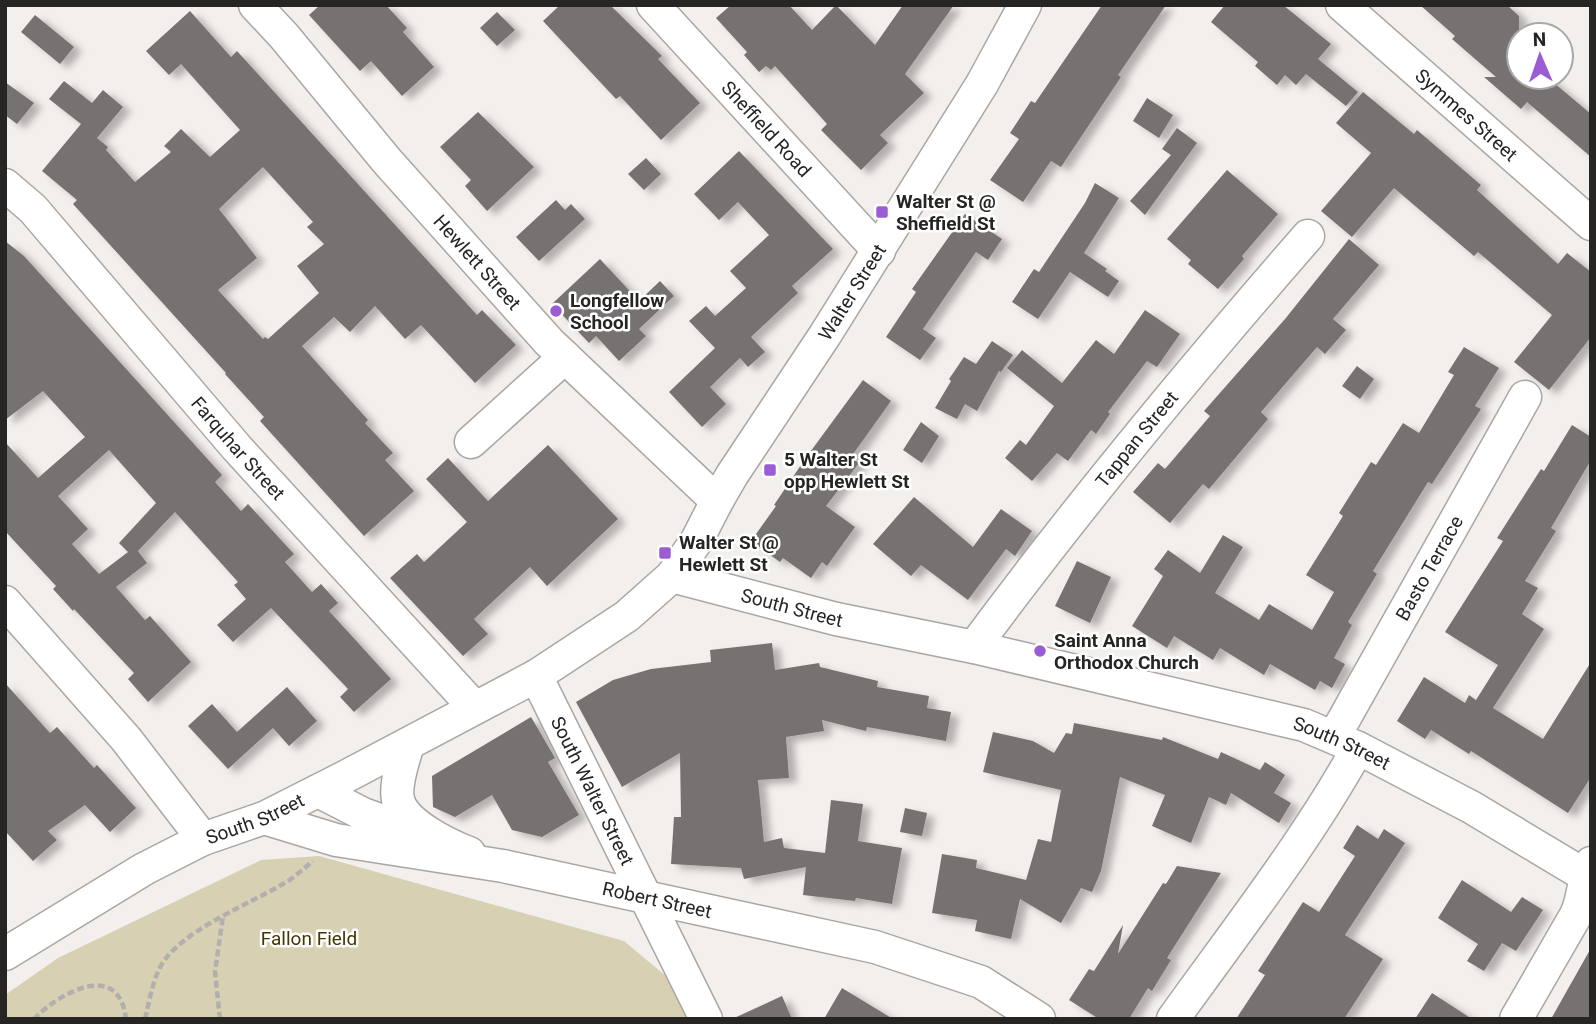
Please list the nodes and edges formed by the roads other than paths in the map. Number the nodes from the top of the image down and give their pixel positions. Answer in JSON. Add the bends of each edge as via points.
{"nodes":[{"id":1,"x":255,"y":5,"type":"edge"},
{"id":2,"x":653,"y":5,"type":"edge"},
{"id":3,"x":1025,"y":5,"type":"edge"},
{"id":4,"x":1342,"y":5,"type":"edge"},
{"id":5,"x":5,"y":185,"type":"edge"},
{"id":6,"x":1591,"y":224,"type":"edge"},
{"id":7,"x":1308,"y":236,"type":"dead end"},
{"id":8,"x":879,"y":251,"type":"junction"},
{"id":9,"x":565,"y":357,"type":"junction"},
{"id":10,"x":1525,"y":397,"type":"dead end"},
{"id":11,"x":471,"y":442,"type":"dead end"},
{"id":12,"x":717,"y":501,"type":"junction"},
{"id":13,"x":672,"y":576,"type":"junction"},
{"id":14,"x":5,"y":602,"type":"edge"},
{"id":15,"x":974,"y":647,"type":"junction"},
{"id":16,"x":536,"y":676,"type":"junction"},
{"id":17,"x":474,"y":707,"type":"junction"},
{"id":18,"x":1346,"y":742,"type":"junction"},
{"id":19,"x":408,"y":744,"type":"junction"},
{"id":20,"x":318,"y":791,"type":"junction"},
{"id":21,"x":264,"y":818,"type":"junction"},
{"id":22,"x":204,"y":839,"type":"junction"},
{"id":23,"x":452,"y":846,"type":"junction"},
{"id":24,"x":503,"y":866,"type":"junction"},
{"id":25,"x":1589,"y":873,"type":"edge"},
{"id":26,"x":646,"y":896,"type":"junction"},
{"id":27,"x":5,"y":954,"type":"edge"},
{"id":28,"x":706,"y":1019,"type":"edge"},
{"id":29,"x":1039,"y":1019,"type":"edge"},
{"id":30,"x":1173,"y":1019,"type":"edge"},
{"id":31,"x":1516,"y":1019,"type":"edge"}],
"edges":[{"from":1,"to":9,"type":"street","name":"Hewlett Street","via":[[387,161]]},
{"from":2,"to":8,"type":"street","name":"Sheffield Road"},
{"from":3,"to":8,"type":"street","name":"Walter Street"},
{"from":4,"to":6,"type":"street","name":"Symmes Street"},
{"from":5,"to":17,"type":"street","name":"Farquhar Street","via":[[33,209],[237,448]]},
{"from":7,"to":15,"type":"street","name":"Tappan Street","via":[[1192,370]]},
{"from":8,"to":12,"type":"street","name":"Walter Street"},
{"from":9,"to":11,"type":"street"},
{"from":9,"to":12,"type":"street","name":"Hewlett Street"},
{"from":10,"to":18,"type":"street","name":"Basto Terrace"},
{"from":12,"to":13,"type":"street","name":"Walter Street"},
{"from":13,"to":15,"type":"street","name":"South Street","via":[[836,619]]},
{"from":13,"to":16,"type":"street","name":"South Street","via":[[627,616]]},
{"from":14,"to":22,"type":"street","via":[[126,738]]},
{"from":15,"to":18,"type":"street","name":"South Street","via":[[1304,725]]},
{"from":16,"to":17,"type":"street","name":"South Street"},
{"from":16,"to":26,"type":"street","name":"South Walter Street"},
{"from":17,"to":19,"type":"street","name":"South Street"},
{"from":18,"to":25,"type":"street","name":"South Street"},
{"from":18,"to":30,"type":"street","name":"Basto Terrace","via":[[1345,771]]},
{"from":19,"to":20,"type":"street","name":"South Street"},
{"from":19,"to":23,"type":"street","via":[[398,777],[398,802],[412,821]]},
{"from":20,"to":21,"type":"street","name":"South Street"},
{"from":20,"to":23,"type":"street","via":[[363,814]]},
{"from":21,"to":22,"type":"street","name":"South Street"},
{"from":21,"to":24,"type":"street","name":"Robert Street","via":[[336,840]]},
{"from":22,"to":27,"type":"street","name":"South Street","via":[[144,869]]},
{"from":23,"to":24,"type":"street"},
{"from":24,"to":26,"type":"street","name":"Robert Street"},
{"from":25,"to":31,"type":"street","via":[[1579,909]]},
{"from":26,"to":28,"type":"street","name":"South Walter Street"},
{"from":26,"to":29,"type":"street","name":"Robert Street","via":[[876,947],[981,982]]}]}
